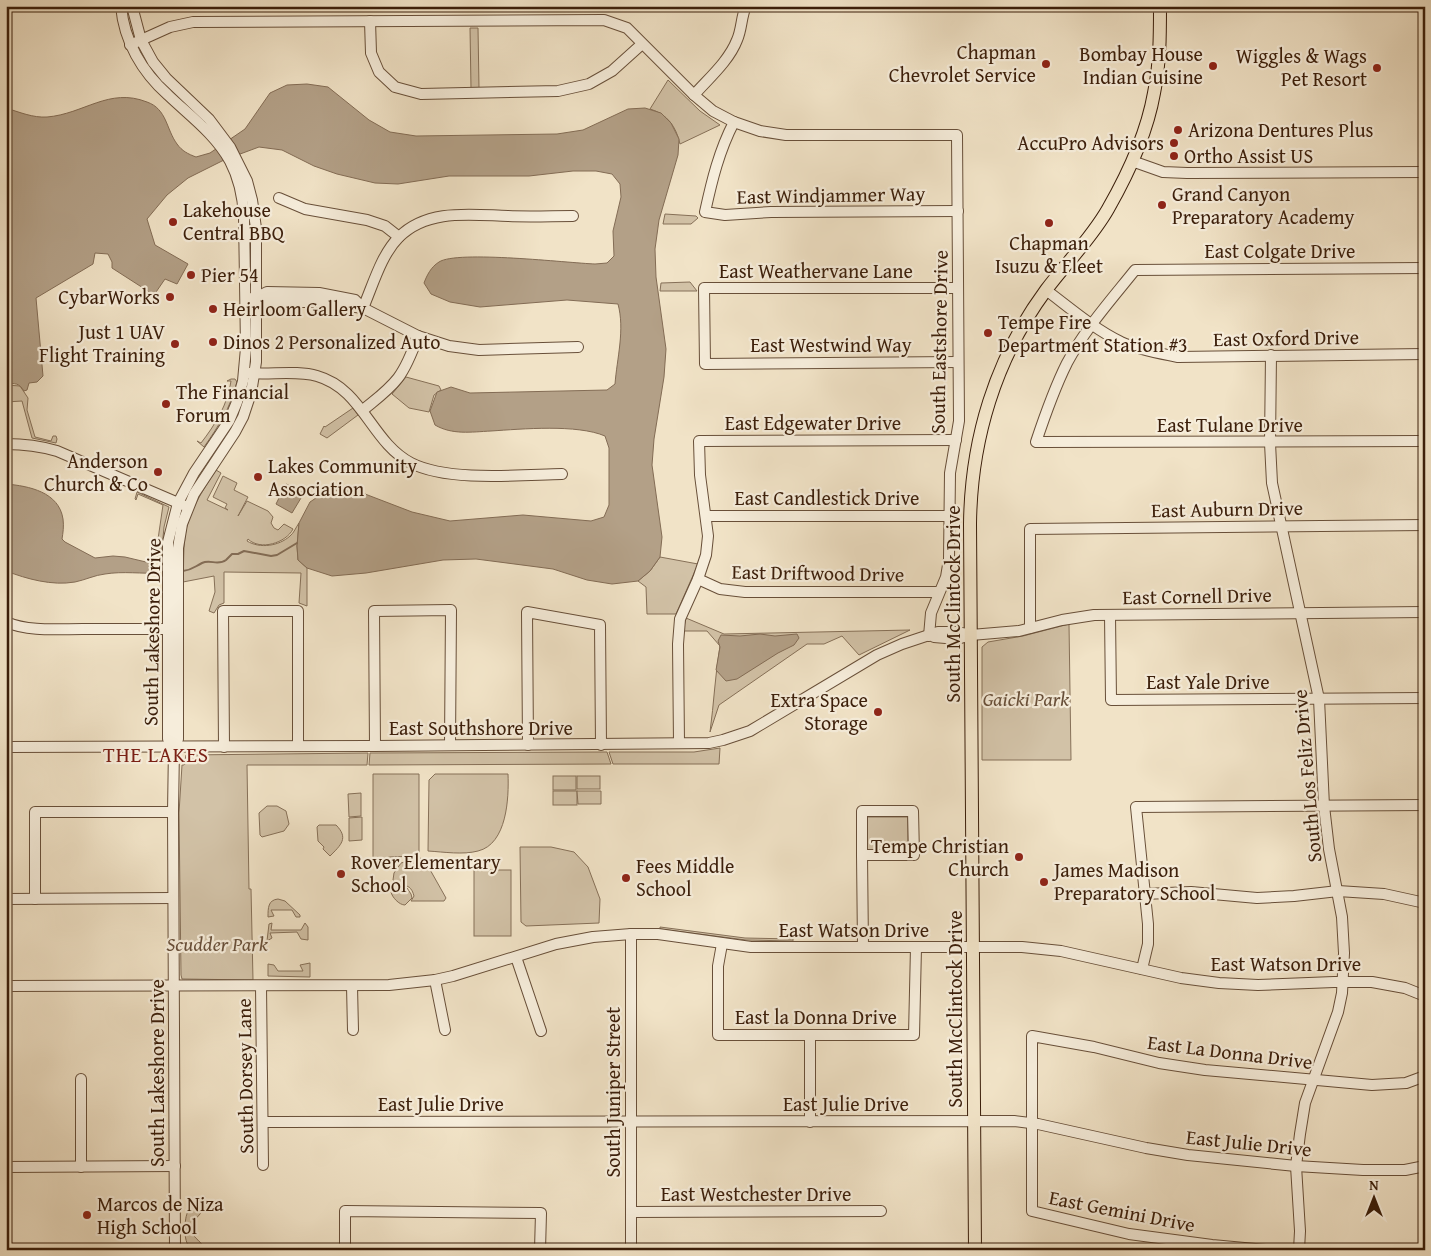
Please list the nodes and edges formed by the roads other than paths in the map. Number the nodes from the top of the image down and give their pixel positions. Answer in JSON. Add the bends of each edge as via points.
{"nodes":[{"id":1,"x":121,"y":6,"type":"edge"},
{"id":2,"x":132,"y":6,"type":"edge"},
{"id":3,"x":1160,"y":6,"type":"edge"},
{"id":4,"x":742,"y":9,"type":"edge"},
{"id":5,"x":370,"y":21,"type":"junction"},
{"id":6,"x":141,"y":40,"type":"junction"},
{"id":7,"x":642,"y":44,"type":"junction"},
{"id":8,"x":130,"y":45,"type":"junction"},
{"id":9,"x":694,"y":95,"type":"junction"},
{"id":10,"x":734,"y":122,"type":"junction"},
{"id":11,"x":219,"y":138,"type":"junction"},
{"id":12,"x":234,"y":161,"type":"junction"},
{"id":13,"x":1132,"y":161,"type":"junction"},
{"id":14,"x":1425,"y":172,"type":"edge"},
{"id":15,"x":279,"y":198,"type":"dead end"},
{"id":16,"x":958,"y":211,"type":"junction"},
{"id":17,"x":574,"y":216,"type":"dead end"},
{"id":18,"x":399,"y":237,"type":"junction"},
{"id":19,"x":1425,"y":268,"type":"edge"},
{"id":20,"x":958,"y":288,"type":"junction"},
{"id":21,"x":1046,"y":290,"type":"junction"},
{"id":22,"x":257,"y":297,"type":"junction"},
{"id":23,"x":245,"y":298,"type":"junction"},
{"id":24,"x":363,"y":308,"type":"junction"},
{"id":25,"x":1092,"y":324,"type":"junction"},
{"id":26,"x":418,"y":336,"type":"junction"},
{"id":27,"x":578,"y":346,"type":"dead end"},
{"id":28,"x":1425,"y":354,"type":"edge"},
{"id":29,"x":1271,"y":355,"type":"junction"},
{"id":30,"x":958,"y":362,"type":"junction"},
{"id":31,"x":705,"y":364,"type":"joint"},
{"id":32,"x":250,"y":373,"type":"junction"},
{"id":33,"x":363,"y":410,"type":"junction"},
{"id":34,"x":956,"y":440,"type":"junction"},
{"id":35,"x":1425,"y":441,"type":"edge"},
{"id":36,"x":1270,"y":443,"type":"junction"},
{"id":37,"x":6,"y":444,"type":"edge"},
{"id":38,"x":210,"y":459,"type":"junction"},
{"id":39,"x":562,"y":474,"type":"dead end"},
{"id":40,"x":178,"y":503,"type":"junction"},
{"id":41,"x":188,"y":507,"type":"junction"},
{"id":42,"x":706,"y":516,"type":"junction"},
{"id":43,"x":948,"y":516,"type":"junction"},
{"id":44,"x":1425,"y":525,"type":"edge"},
{"id":45,"x":1281,"y":526,"type":"junction"},
{"id":46,"x":698,"y":579,"type":"junction"},
{"id":47,"x":939,"y":592,"type":"junction"},
{"id":48,"x":1301,"y":612,"type":"junction"},
{"id":49,"x":1425,"y":612,"type":"edge"},
{"id":50,"x":1110,"y":615,"type":"junction"},
{"id":51,"x":6,"y":622,"type":"edge"},
{"id":52,"x":1030,"y":628,"type":"junction"},
{"id":53,"x":167,"y":629,"type":"junction"},
{"id":54,"x":178,"y":630,"type":"junction"},
{"id":55,"x":971,"y":635,"type":"junction"},
{"id":56,"x":929,"y":636,"type":"junction"},
{"id":57,"x":1425,"y":698,"type":"edge"},
{"id":58,"x":1319,"y":699,"type":"junction"},
{"id":59,"x":679,"y":743,"type":"junction"},
{"id":60,"x":450,"y":745,"type":"junction"},
{"id":61,"x":528,"y":745,"type":"junction"},
{"id":62,"x":601,"y":745,"type":"junction"},
{"id":63,"x":298,"y":746,"type":"junction"},
{"id":64,"x":376,"y":746,"type":"junction"},
{"id":65,"x":6,"y":747,"type":"edge"},
{"id":66,"x":174,"y":747,"type":"junction"},
{"id":67,"x":224,"y":747,"type":"junction"},
{"id":68,"x":1324,"y":806,"type":"junction"},
{"id":69,"x":1425,"y":806,"type":"edge"},
{"id":70,"x":173,"y":812,"type":"junction"},
{"id":71,"x":862,"y":855,"type":"junction"},
{"id":72,"x":1338,"y":891,"type":"junction"},
{"id":73,"x":1144,"y":894,"type":"junction"},
{"id":74,"x":173,"y":898,"type":"junction"},
{"id":75,"x":6,"y":899,"type":"edge"},
{"id":76,"x":35,"y":899,"type":"junction"},
{"id":77,"x":1425,"y":903,"type":"edge"},
{"id":78,"x":631,"y":934,"type":"junction"},
{"id":79,"x":722,"y":944,"type":"junction"},
{"id":80,"x":973,"y":946,"type":"junction"},
{"id":81,"x":862,"y":947,"type":"junction"},
{"id":82,"x":916,"y":947,"type":"junction"},
{"id":83,"x":516,"y":956,"type":"junction"},
{"id":84,"x":1142,"y":969,"type":"junction"},
{"id":85,"x":435,"y":980,"type":"junction"},
{"id":86,"x":1343,"y":981,"type":"junction"},
{"id":87,"x":6,"y":986,"type":"edge"},
{"id":88,"x":174,"y":986,"type":"junction"},
{"id":89,"x":262,"y":986,"type":"junction"},
{"id":90,"x":352,"y":986,"type":"junction"},
{"id":91,"x":1425,"y":996,"type":"edge"},
{"id":92,"x":353,"y":1030,"type":"dead end"},
{"id":93,"x":445,"y":1030,"type":"dead end"},
{"id":94,"x":541,"y":1031,"type":"dead end"},
{"id":95,"x":810,"y":1035,"type":"junction"},
{"id":96,"x":1425,"y":1076,"type":"edge"},
{"id":97,"x":81,"y":1080,"type":"dead end"},
{"id":98,"x":1313,"y":1080,"type":"junction"},
{"id":99,"x":974,"y":1121,"type":"junction"},
{"id":100,"x":263,"y":1122,"type":"junction"},
{"id":101,"x":630,"y":1122,"type":"junction"},
{"id":102,"x":810,"y":1122,"type":"junction"},
{"id":103,"x":1032,"y":1123,"type":"junction"},
{"id":104,"x":263,"y":1165,"type":"dead end"},
{"id":105,"x":174,"y":1166,"type":"junction"},
{"id":106,"x":1296,"y":1166,"type":"junction"},
{"id":107,"x":1425,"y":1166,"type":"edge"},
{"id":108,"x":6,"y":1167,"type":"edge"},
{"id":109,"x":81,"y":1167,"type":"junction"},
{"id":110,"x":881,"y":1211,"type":"dead end"},
{"id":111,"x":631,"y":1212,"type":"junction"},
{"id":112,"x":175,"y":1250,"type":"edge"},
{"id":113,"x":345,"y":1250,"type":"edge"},
{"id":114,"x":540,"y":1250,"type":"edge"},
{"id":115,"x":631,"y":1250,"type":"edge"},
{"id":116,"x":975,"y":1250,"type":"edge"},
{"id":117,"x":1266,"y":1250,"type":"edge"},
{"id":118,"x":1299,"y":1250,"type":"edge"}],
"edges":[{"from":1,"to":8,"type":"street","name":"South Lakeshore Drive"},
{"from":2,"to":6,"type":"street","name":"South Lakeshore Drive"},
{"from":3,"to":13,"type":"main road","name":"South McClintock Drive","via":[[1154,94]]},
{"from":4,"to":9,"type":"street","via":[[734,48]]},
{"from":5,"to":6,"type":"street","via":[[192,22],[170,27]]},
{"from":5,"to":7,"type":"street","via":[[604,20],[626,28]]},
{"from":5,"to":7,"type":"street","via":[[371,53],[380,72],[394,87],[422,94],[558,91],[588,84],[612,71]]},
{"from":6,"to":8,"type":"street"},
{"from":6,"to":11,"type":"street","name":"South Lakeshore Drive","via":[[153,62],[209,119]]},
{"from":7,"to":9,"type":"street"},
{"from":8,"to":11,"type":"street","name":"South Lakeshore Drive","via":[[146,72],[166,94]]},
{"from":9,"to":10,"type":"street","via":[[713,111]]},
{"from":10,"to":16,"type":"street","name":"South Eastshore Drive","via":[[786,135],[957,134]]},
{"from":10,"to":16,"type":"street","name":"East Windjammer Way","via":[[714,168],[705,212],[725,215]]},
{"from":11,"to":12,"type":"street","name":"South Lakeshore Drive"},
{"from":12,"to":22,"type":"street","name":"South Lakeshore Drive","via":[[246,181],[253,209]]},
{"from":12,"to":23,"type":"street","name":"South Lakeshore Drive","via":[[243,206]]},
{"from":13,"to":14,"type":"street","via":[[1163,172],[1187,174]]},
{"from":13,"to":21,"type":"main road","name":"South McClintock Drive","via":[[1099,224]]},
{"from":15,"to":18,"type":"street","via":[[305,209],[367,220],[385,226]]},
{"from":16,"to":20,"type":"street","name":"South Eastshore Drive"},
{"from":17,"to":18,"type":"street","via":[[459,214],[433,218]]},
{"from":18,"to":24,"type":"street","via":[[386,256]]},
{"from":19,"to":25,"type":"street","name":"East Colgate Drive","via":[[1135,270]]},
{"from":20,"to":30,"type":"street","name":"South Eastshore Drive"},
{"from":20,"to":31,"type":"street","name":"East Weathervane Lane","via":[[704,288]]},
{"from":21,"to":25,"type":"street","name":"East Oxford Drive"},
{"from":21,"to":55,"type":"main road","name":"South McClintock Drive","via":[[1007,355],[989,399],[978,442],[971,497]]},
{"from":22,"to":23,"type":"street"},
{"from":22,"to":24,"type":"street","via":[[267,292],[319,293],[355,300]]},
{"from":22,"to":32,"type":"street","name":"South Lakeshore Drive"},
{"from":23,"to":32,"type":"street","name":"South Lakeshore Drive"},
{"from":24,"to":26,"type":"street"},
{"from":25,"to":29,"type":"street","name":"East Oxford Drive","via":[[1120,341],[1148,352],[1178,357]]},
{"from":25,"to":36,"type":"street","name":"East Tulane Drive","via":[[1068,362],[1036,442]]},
{"from":26,"to":27,"type":"street","via":[[449,346],[479,350]]},
{"from":26,"to":33,"type":"street","via":[[398,378]]},
{"from":28,"to":29,"type":"street","name":"East Oxford Drive"},
{"from":29,"to":36,"type":"street","name":"South Los Feliz Drive"},
{"from":30,"to":31,"type":"street","name":"East Westwind Way"},
{"from":30,"to":34,"type":"street","name":"South Eastshore Drive","via":[[959,421]]},
{"from":32,"to":33,"type":"street","via":[[317,376],[352,397]]},
{"from":32,"to":38,"type":"street","name":"South Lakeshore Drive"},
{"from":33,"to":39,"type":"street","via":[[395,453],[436,473]]},
{"from":34,"to":42,"type":"street","name":"East Edgewater Drive","via":[[699,441]]},
{"from":34,"to":43,"type":"street","name":"South Eastshore Drive","via":[[950,473]]},
{"from":35,"to":36,"type":"street","name":"East Tulane Drive"},
{"from":36,"to":45,"type":"street","name":"South Los Feliz Drive","via":[[1272,483]]},
{"from":37,"to":40,"type":"street","via":[[57,450]]},
{"from":38,"to":40,"type":"street","name":"South Lakeshore Drive","via":[[186,486]]},
{"from":38,"to":41,"type":"street","name":"South Lakeshore Drive"},
{"from":40,"to":41,"type":"street"},
{"from":40,"to":53,"type":"street","name":"South Lakeshore Drive","via":[[168,542]]},
{"from":41,"to":54,"type":"street","name":"South Lakeshore Drive","via":[[178,548]]},
{"from":42,"to":43,"type":"street","name":"East Candlestick Drive"},
{"from":42,"to":46,"type":"street","via":[[706,556]]},
{"from":43,"to":47,"type":"street","name":"South Eastshore Drive","via":[[949,559]]},
{"from":44,"to":45,"type":"street","name":"East Auburn Drive"},
{"from":45,"to":48,"type":"street","name":"South Los Feliz Drive"},
{"from":45,"to":52,"type":"street","name":"East Auburn Drive","via":[[1030,529]]},
{"from":46,"to":47,"type":"street","name":"East Driftwood Drive","via":[[720,589],[744,592]]},
{"from":46,"to":59,"type":"street","via":[[680,619]]},
{"from":47,"to":56,"type":"street","name":"South Eastshore Drive","via":[[931,613]]},
{"from":48,"to":49,"type":"street","name":"East Cornell Drive"},
{"from":48,"to":50,"type":"street","name":"East Cornell Drive"},
{"from":48,"to":58,"type":"street","name":"South Los Feliz Drive"},
{"from":50,"to":52,"type":"street","name":"East Cornell Drive","via":[[1082,616]]},
{"from":50,"to":58,"type":"street","name":"East Yale Drive","via":[[1111,700]]},
{"from":51,"to":53,"type":"street","via":[[54,630]]},
{"from":52,"to":55,"type":"street","name":"East Cornell Drive","via":[[1001,634]]},
{"from":53,"to":54,"type":"street"},
{"from":53,"to":66,"type":"street","name":"South Lakeshore Drive","via":[[168,738]]},
{"from":54,"to":66,"type":"street","name":"South Lakeshore Drive","via":[[178,739]]},
{"from":55,"to":56,"type":"street","name":"East Southshore Drive","via":[[938,632]]},
{"from":55,"to":80,"type":"main road","name":"South McClintock Drive"},
{"from":56,"to":59,"type":"street","name":"East Southshore Drive","via":[[877,655],[750,731],[709,743]]},
{"from":57,"to":58,"type":"street","name":"East Yale Drive"},
{"from":58,"to":68,"type":"street","name":"South Los Feliz Drive"},
{"from":59,"to":62,"type":"street","name":"East Southshore Drive"},
{"from":60,"to":61,"type":"street","name":"East Southshore Drive"},
{"from":60,"to":64,"type":"street","name":"East Southshore Drive"},
{"from":60,"to":64,"type":"street","via":[[451,610],[374,610]]},
{"from":61,"to":62,"type":"street","name":"East Southshore Drive"},
{"from":61,"to":62,"type":"street","via":[[527,612],[600,626]]},
{"from":63,"to":64,"type":"street","name":"East Southshore Drive"},
{"from":63,"to":67,"type":"street","name":"East Southshore Drive"},
{"from":63,"to":67,"type":"street","via":[[298,611],[223,610]]},
{"from":65,"to":66,"type":"street","name":"East Southshore Drive"},
{"from":66,"to":67,"type":"street","name":"East Southshore Drive"},
{"from":66,"to":70,"type":"street","name":"South Lakeshore Drive"},
{"from":68,"to":69,"type":"street"},
{"from":68,"to":72,"type":"street","name":"South Los Feliz Drive"},
{"from":68,"to":73,"type":"street","via":[[1136,807]]},
{"from":70,"to":74,"type":"street","name":"South Lakeshore Drive"},
{"from":70,"to":76,"type":"street","via":[[35,812]]},
{"from":71,"to":71,"type":"street","via":[[914,855],[913,811],[862,811]]},
{"from":71,"to":81,"type":"street"},
{"from":72,"to":73,"type":"street","via":[[1257,898],[1191,892]]},
{"from":72,"to":77,"type":"street","via":[[1384,894]]},
{"from":72,"to":86,"type":"street","name":"South Los Feliz Drive"},
{"from":73,"to":84,"type":"street","via":[[1148,944]]},
{"from":74,"to":76,"type":"street"},
{"from":74,"to":88,"type":"street","name":"South Lakeshore Drive"},
{"from":75,"to":76,"type":"street"},
{"from":78,"to":79,"type":"street","name":"East Watson Drive"},
{"from":78,"to":83,"type":"street","name":"East Watson Drive","via":[[593,937]]},
{"from":78,"to":101,"type":"street","name":"South Juniper Street"},
{"from":79,"to":81,"type":"street","name":"East Watson Drive","via":[[769,948]]},
{"from":79,"to":95,"type":"street","name":"East la Donna Drive","via":[[718,966],[718,1035]]},
{"from":80,"to":82,"type":"street","name":"East Watson Drive"},
{"from":80,"to":84,"type":"street","name":"East Watson Drive","via":[[1061,951]]},
{"from":80,"to":99,"type":"main road","name":"South McClintock Drive"},
{"from":81,"to":82,"type":"street","name":"East Watson Drive"},
{"from":82,"to":95,"type":"street","name":"East la Donna Drive","via":[[914,1035]]},
{"from":83,"to":85,"type":"street","name":"East Watson Drive"},
{"from":83,"to":94,"type":"street"},
{"from":84,"to":86,"type":"street","name":"East Watson Drive","via":[[1219,983],[1286,985]]},
{"from":85,"to":90,"type":"street","name":"East Watson Drive","via":[[389,986]]},
{"from":85,"to":93,"type":"street"},
{"from":86,"to":91,"type":"street","name":"East Watson Drive","via":[[1405,988]]},
{"from":86,"to":98,"type":"street","name":"South Los Feliz Drive","via":[[1338,1012]]},
{"from":87,"to":88,"type":"street","name":"East Watson Drive"},
{"from":88,"to":89,"type":"street","name":"East Watson Drive"},
{"from":88,"to":105,"type":"street","name":"South Lakeshore Drive"},
{"from":89,"to":90,"type":"street","name":"East Watson Drive"},
{"from":89,"to":100,"type":"street","name":"South Dorsey Lane"},
{"from":90,"to":92,"type":"street"},
{"from":95,"to":102,"type":"street"},
{"from":96,"to":98,"type":"street","name":"East La Donna Drive","via":[[1406,1083],[1372,1085]]},
{"from":97,"to":109,"type":"street"},
{"from":98,"to":103,"type":"street","name":"East La Donna Drive","via":[[1159,1063],[1032,1036]]},
{"from":98,"to":106,"type":"street","name":"South Los Feliz Drive","via":[[1305,1103]]},
{"from":99,"to":102,"type":"street","name":"East Julie Drive"},
{"from":99,"to":103,"type":"street","name":"East Julie Drive"},
{"from":99,"to":116,"type":"main road","name":"South McClintock Drive"},
{"from":100,"to":101,"type":"street","name":"East Julie Drive"},
{"from":100,"to":104,"type":"street","name":"South Dorsey Lane"},
{"from":101,"to":102,"type":"street","name":"East Julie Drive"},
{"from":101,"to":111,"type":"street","name":"South Juniper Street"},
{"from":103,"to":106,"type":"street","name":"East Julie Drive","via":[[1188,1155]]},
{"from":103,"to":117,"type":"street","name":"East Gemini Drive","via":[[1032,1211],[1129,1234]]},
{"from":105,"to":109,"type":"street"},
{"from":105,"to":112,"type":"street","name":"South Lakeshore Drive"},
{"from":106,"to":107,"type":"street","name":"East Julie Drive","via":[[1363,1170],[1405,1170]]},
{"from":106,"to":118,"type":"street","name":"South Los Feliz Drive"},
{"from":108,"to":109,"type":"street"},
{"from":110,"to":111,"type":"street","name":"East Westchester Drive"},
{"from":111,"to":115,"type":"street","name":"South Juniper Street"},
{"from":113,"to":114,"type":"street","via":[[345,1211],[541,1212]]}]}
